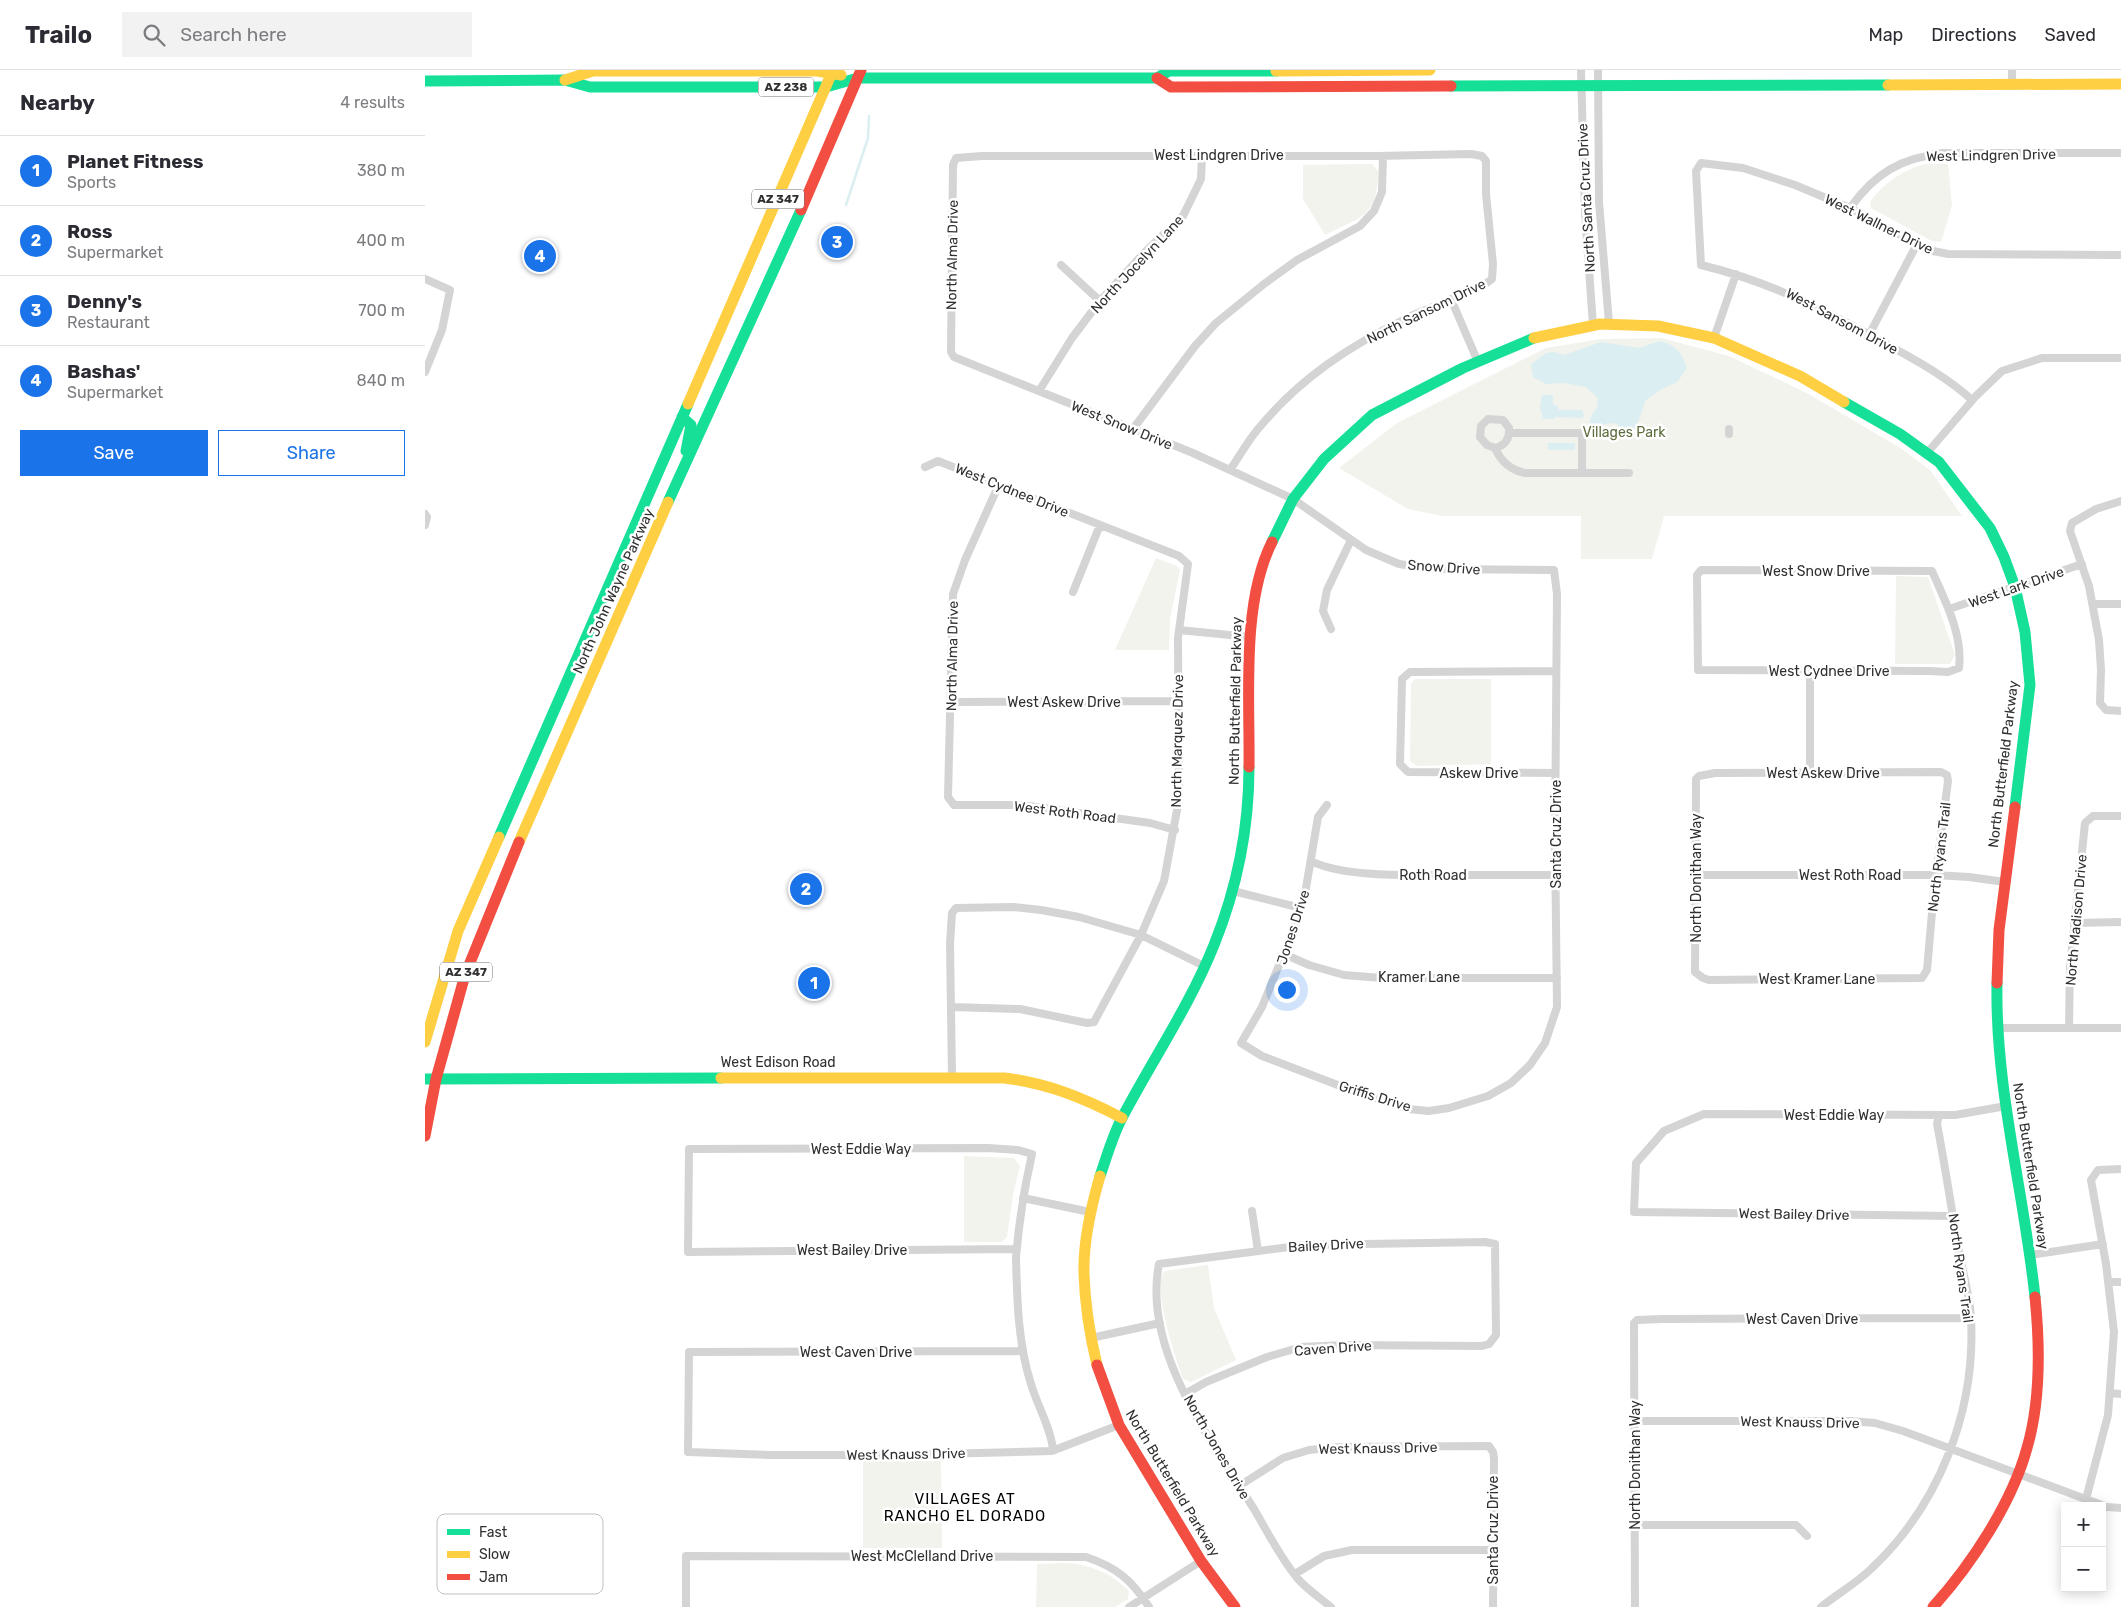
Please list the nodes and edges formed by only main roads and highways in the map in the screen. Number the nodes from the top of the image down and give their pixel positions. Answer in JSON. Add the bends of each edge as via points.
{"nodes":[{"id":1,"x":1431,"y":70,"type":"edge"},
{"id":2,"x":702,"y":71,"type":"edge"},
{"id":3,"x":833,"y":72,"type":"edge"},
{"id":4,"x":859,"y":74,"type":"edge"},
{"id":5,"x":1157,"y":78,"type":"junction"},
{"id":6,"x":565,"y":80,"type":"junction"},
{"id":7,"x":425,"y":81,"type":"edge"},
{"id":8,"x":2121,"y":84,"type":"edge"},
{"id":9,"x":637,"y":86,"type":"junction"},
{"id":10,"x":826,"y":88,"type":"junction"},
{"id":11,"x":682,"y":417,"type":"junction"},
{"id":12,"x":681,"y":476,"type":"junction"},
{"id":13,"x":425,"y":1042,"type":"edge"},
{"id":14,"x":431,"y":1079,"type":"edge"},
{"id":15,"x":1122,"y":1118,"type":"junction"},
{"id":16,"x":425,"y":1136,"type":"edge"},
{"id":17,"x":1235,"y":1607,"type":"edge"},
{"id":18,"x":1933,"y":1607,"type":"edge"}],
"edges":[{"from":1,"to":5,"type":"main road","via":[[1169,71]]},
{"from":2,"to":3,"type":"main road","number":"AZ 238"},
{"from":2,"to":6,"type":"main road","number":"AZ 238","via":[[593,71]]},
{"from":2,"to":9,"type":"main road","via":[[691,78],[646,78]]},
{"from":3,"to":4,"type":"main road","number":"AZ 238"},
{"from":3,"to":10,"type":"main road","number":"AZ 347"},
{"from":4,"to":5,"type":"main road"},
{"from":4,"to":10,"type":"main road","number":"AZ 238"},
{"from":4,"to":12,"type":"main road","name":"North John Wayne Parkway","number":"AZ 347","via":[[760,304]]},
{"from":5,"to":8,"type":"main road","via":[[1171,87]]},
{"from":6,"to":7,"type":"main road","number":"AZ 238"},
{"from":6,"to":9,"type":"main road","number":"AZ 238","via":[[590,86]]},
{"from":9,"to":10,"type":"main road","number":"AZ 238"},
{"from":10,"to":11,"type":"main road","number":"AZ 347"},
{"from":11,"to":12,"type":"main road","via":[[691,428]]},
{"from":11,"to":13,"type":"main road","number":"AZ 347","via":[[458,931]]},
{"from":12,"to":14,"type":"main road","name":"North John Wayne Parkway","number":"AZ 347","via":[[476,946]]},
{"from":14,"to":15,"type":"main road","name":"West Edison Road","via":[[1004,1078],[1061,1089]]},
{"from":14,"to":16,"type":"main road","name":"North John Wayne Parkway","number":"AZ 347"},
{"from":15,"to":17,"type":"main road","name":"North Butterfield Parkway","via":[[1090,1212],[1084,1273],[1098,1369],[1119,1425],[1201,1561]]},
{"from":15,"to":18,"type":"main road","name":"North Butterfield Parkway","via":[[1214,946],[1233,891],[1249,803],[1250,619],[1264,558],[1293,500],[1323,459],[1372,415],[1529,339],[1609,323],[1658,326],[1714,338],[1800,376],[1900,434],[1939,462],[1989,528],[2015,587],[2025,632],[2030,685],[1999,930],[1997,969],[1998,1028],[2006,1106],[2036,1290],[2039,1378],[2029,1442],[2017,1474],[1979,1549]]}]}
